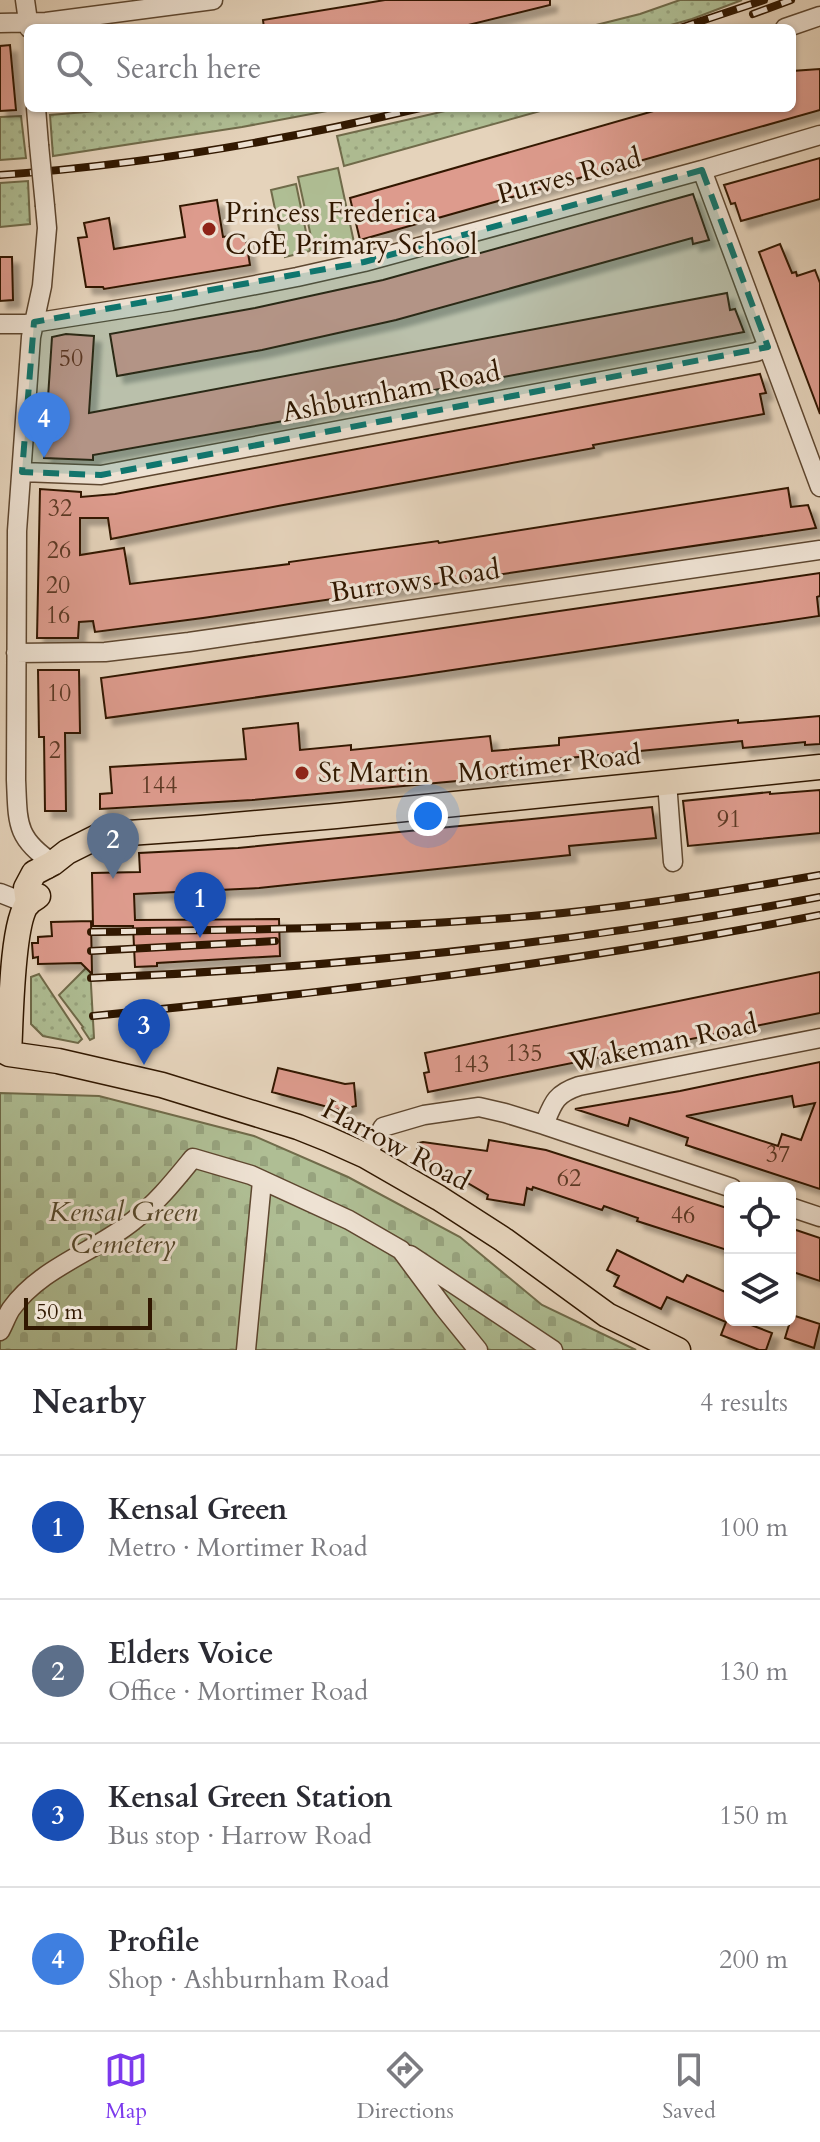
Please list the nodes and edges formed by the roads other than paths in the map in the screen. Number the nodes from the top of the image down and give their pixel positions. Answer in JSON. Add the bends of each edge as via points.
{"nodes":[{"id":1,"x":25,"y":0,"type":"edge"},
{"id":2,"x":213,"y":0,"type":"edge"},
{"id":3,"x":820,"y":16,"type":"edge"},
{"id":4,"x":0,"y":23,"type":"edge"},
{"id":5,"x":29,"y":24,"type":"edge"},
{"id":6,"x":43,"y":24,"type":"edge"},
{"id":7,"x":796,"y":24,"type":"edge"},
{"id":8,"x":24,"y":25,"type":"edge"},
{"id":9,"x":36,"y":112,"type":"edge"},
{"id":10,"x":820,"y":135,"type":"edge"},
{"id":11,"x":702,"y":170,"type":"junction"},
{"id":12,"x":34,"y":322,"type":"junction"},
{"id":13,"x":0,"y":324,"type":"edge"},
{"id":14,"x":768,"y":347,"type":"junction"},
{"id":15,"x":22,"y":472,"type":"junction"},
{"id":16,"x":820,"y":487,"type":"edge"},
{"id":17,"x":820,"y":550,"type":"edge"},
{"id":18,"x":16,"y":653,"type":"junction"},
{"id":19,"x":820,"y":767,"type":"edge"},
{"id":20,"x":667,"y":782,"type":"junction"},
{"id":21,"x":673,"y":862,"type":"dead end"},
{"id":22,"x":53,"y":863,"type":"junction"},
{"id":23,"x":0,"y":893,"type":"edge"},
{"id":24,"x":28,"y":904,"type":"junction"},
{"id":25,"x":820,"y":1038,"type":"edge"},
{"id":26,"x":3,"y":1053,"type":"edge"},
{"id":27,"x":544,"y":1125,"type":"junction"},
{"id":28,"x":366,"y":1156,"type":"junction"},
{"id":29,"x":262,"y":1181,"type":"junction"},
{"id":30,"x":724,"y":1185,"type":"edge"},
{"id":31,"x":796,"y":1209,"type":"edge"},
{"id":32,"x":820,"y":1217,"type":"edge"},
{"id":33,"x":401,"y":1250,"type":"junction"},
{"id":34,"x":0,"y":1331,"type":"edge"},
{"id":35,"x":246,"y":1350,"type":"edge"},
{"id":36,"x":478,"y":1350,"type":"edge"},
{"id":37,"x":553,"y":1350,"type":"edge"},
{"id":38,"x":678,"y":1350,"type":"edge"}],
"edges":[{"from":1,"to":5,"type":"street"},
{"from":2,"to":6,"type":"street"},
{"from":3,"to":7,"type":"street"},
{"from":4,"to":8,"type":"street"},
{"from":9,"to":12,"type":"street","bridge":true,"via":[[47,228]]},
{"from":10,"to":11,"type":"street","name":"Purves Road"},
{"from":11,"to":12,"type":"street","name":"Purves Road","via":[[364,262],[172,301]]},
{"from":11,"to":14,"type":"street"},
{"from":12,"to":13,"type":"street","name":"Purves Road"},
{"from":12,"to":15,"type":"street"},
{"from":14,"to":15,"type":"street","name":"Ashburnham Road","via":[[101,475]]},
{"from":14,"to":16,"type":"street"},
{"from":15,"to":18,"type":"street"},
{"from":17,"to":18,"type":"street","name":"Burrows Road","via":[[175,644],[105,652]]},
{"from":18,"to":22,"type":"street","via":[[20,825],[27,842]]},
{"from":19,"to":20,"type":"main road","name":"Mortimer Road"},
{"from":20,"to":21,"type":"street"},
{"from":20,"to":22,"type":"main road","name":"Mortimer Road","via":[[114,834],[97,837]]},
{"from":22,"to":24,"type":"main road","name":"Mortimer Road","via":[[34,873],[26,888]]},
{"from":23,"to":24,"type":"street"},
{"from":24,"to":26,"type":"main road","via":[[19,923]]},
{"from":25,"to":27,"type":"street","name":"Wakeman Road","via":[[562,1091]]},
{"from":26,"to":28,"type":"main road","name":"Harrow Road","via":[[162,1085],[298,1127]]},
{"from":27,"to":28,"type":"street","via":[[479,1107],[424,1115],[383,1127]]},
{"from":27,"to":30,"type":"street"},
{"from":28,"to":38,"type":"main road","name":"Harrow Road","via":[[463,1212],[607,1315]]},
{"from":29,"to":33,"type":"street"},
{"from":29,"to":34,"type":"street","via":[[193,1158],[134,1221],[28,1291]]},
{"from":29,"to":35,"type":"street"},
{"from":31,"to":32,"type":"street"},
{"from":33,"to":36,"type":"street"},
{"from":33,"to":37,"type":"street"}]}
